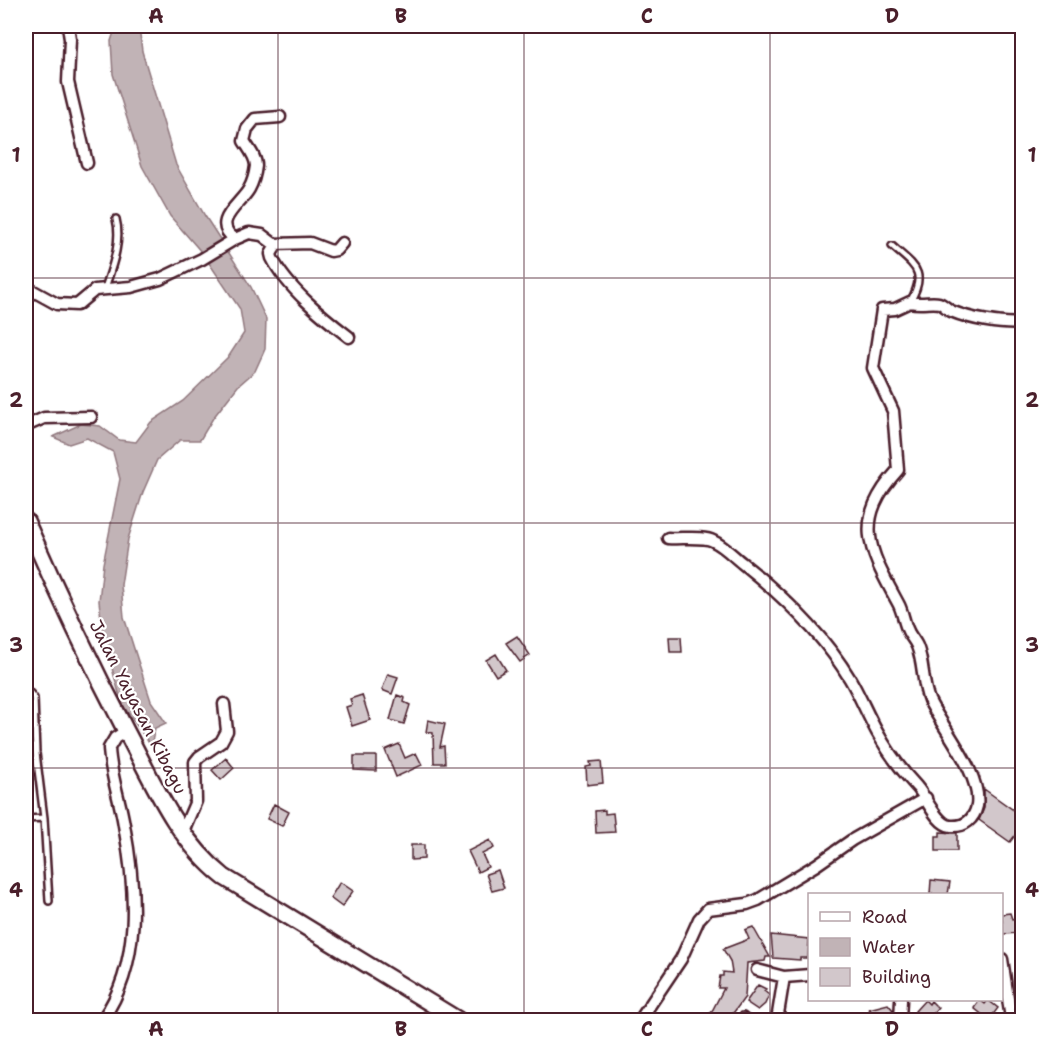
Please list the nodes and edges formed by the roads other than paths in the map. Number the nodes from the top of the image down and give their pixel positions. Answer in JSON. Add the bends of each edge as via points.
{"nodes":[{"id":1,"x":68,"y":26,"type":"edge"},
{"id":2,"x":280,"y":117,"type":"dead end"},
{"id":3,"x":87,"y":163,"type":"dead end"},
{"id":4,"x":116,"y":219,"type":"dead end"},
{"id":5,"x":231,"y":241,"type":"junction"},
{"id":6,"x":342,"y":243,"type":"dead end"},
{"id":7,"x":276,"y":244,"type":"junction"},
{"id":8,"x":892,"y":246,"type":"dead end"},
{"id":9,"x":26,"y":287,"type":"edge"},
{"id":10,"x":105,"y":288,"type":"junction"},
{"id":11,"x":910,"y":302,"type":"junction"},
{"id":12,"x":1023,"y":323,"type":"edge"},
{"id":13,"x":349,"y":337,"type":"dead end"},
{"id":14,"x":91,"y":417,"type":"dead end"},
{"id":15,"x":26,"y":426,"type":"edge"},
{"id":16,"x":26,"y":521,"type":"edge"},
{"id":17,"x":668,"y":538,"type":"dead end"},
{"id":18,"x":26,"y":693,"type":"edge"},
{"id":19,"x":224,"y":704,"type":"dead end"},
{"id":20,"x":126,"y":731,"type":"junction"},
{"id":21,"x":926,"y":798,"type":"junction"},
{"id":22,"x":44,"y":818,"type":"junction"},
{"id":23,"x":26,"y":819,"type":"edge"},
{"id":24,"x":183,"y":831,"type":"junction"},
{"id":25,"x":49,"y":901,"type":"dead end"},
{"id":26,"x":1003,"y":966,"type":"edge"},
{"id":27,"x":756,"y":970,"type":"dead end"},
{"id":28,"x":808,"y":975,"type":"edge"},
{"id":29,"x":784,"y":977,"type":"junction"},
{"id":30,"x":901,"y":1001,"type":"edge"},
{"id":31,"x":102,"y":1020,"type":"edge"},
{"id":32,"x":458,"y":1020,"type":"edge"},
{"id":33,"x":640,"y":1020,"type":"edge"},
{"id":34,"x":777,"y":1020,"type":"edge"},
{"id":35,"x":900,"y":1020,"type":"edge"},
{"id":36,"x":1013,"y":1020,"type":"edge"}],
"edges":[{"from":1,"to":3,"type":"street","via":[[68,82]]},
{"from":2,"to":5,"type":"street","via":[[255,119],[247,129],[244,141],[256,165],[249,190],[225,221]]},
{"from":4,"to":10,"type":"lane","via":[[118,234]]},
{"from":5,"to":7,"type":"street","via":[[254,233]]},
{"from":5,"to":10,"type":"street","via":[[202,259],[145,284]]},
{"from":6,"to":7,"type":"street","via":[[331,251],[310,243]]},
{"from":7,"to":13,"type":"street","via":[[272,258],[288,281]]},
{"from":8,"to":11,"type":"lane","via":[[917,269],[919,287]]},
{"from":9,"to":10,"type":"street","via":[[57,304],[71,306]]},
{"from":11,"to":12,"type":"street","via":[[938,303],[966,315]]},
{"from":11,"to":21,"type":"street","via":[[882,310],[877,333],[873,369],[893,411],[898,470],[882,487],[873,507],[871,547],[917,647],[928,698],[976,784],[977,804],[971,820],[950,826],[943,824]]},
{"from":14,"to":15,"type":"street","via":[[44,418]]},
{"from":16,"to":20,"type":"street","name":"Jalan Yayasan Kibagu"},
{"from":17,"to":21,"type":"street","via":[[712,540],[753,572],[816,633],[852,681],[885,746]]},
{"from":18,"to":22,"type":"lane","via":[[34,698]]},
{"from":19,"to":24,"type":"street","via":[[227,731],[221,742],[195,762],[196,801]]},
{"from":20,"to":24,"type":"street","name":"Jalan Yayasan Kibagu"},
{"from":20,"to":31,"type":"street","via":[[109,748],[129,860],[132,943],[123,980]]},
{"from":21,"to":33,"type":"street","via":[[758,900],[708,909],[699,918],[681,959]]},
{"from":22,"to":23,"type":"lane"},
{"from":22,"to":25,"type":"lane"},
{"from":24,"to":32,"type":"street","name":"Jalan Yayasan Kibagu","via":[[199,854],[224,877]]},
{"from":26,"to":36,"type":"street"},
{"from":27,"to":29,"type":"street"},
{"from":28,"to":29,"type":"street"},
{"from":29,"to":34,"type":"street"},
{"from":30,"to":35,"type":"street"}]}
